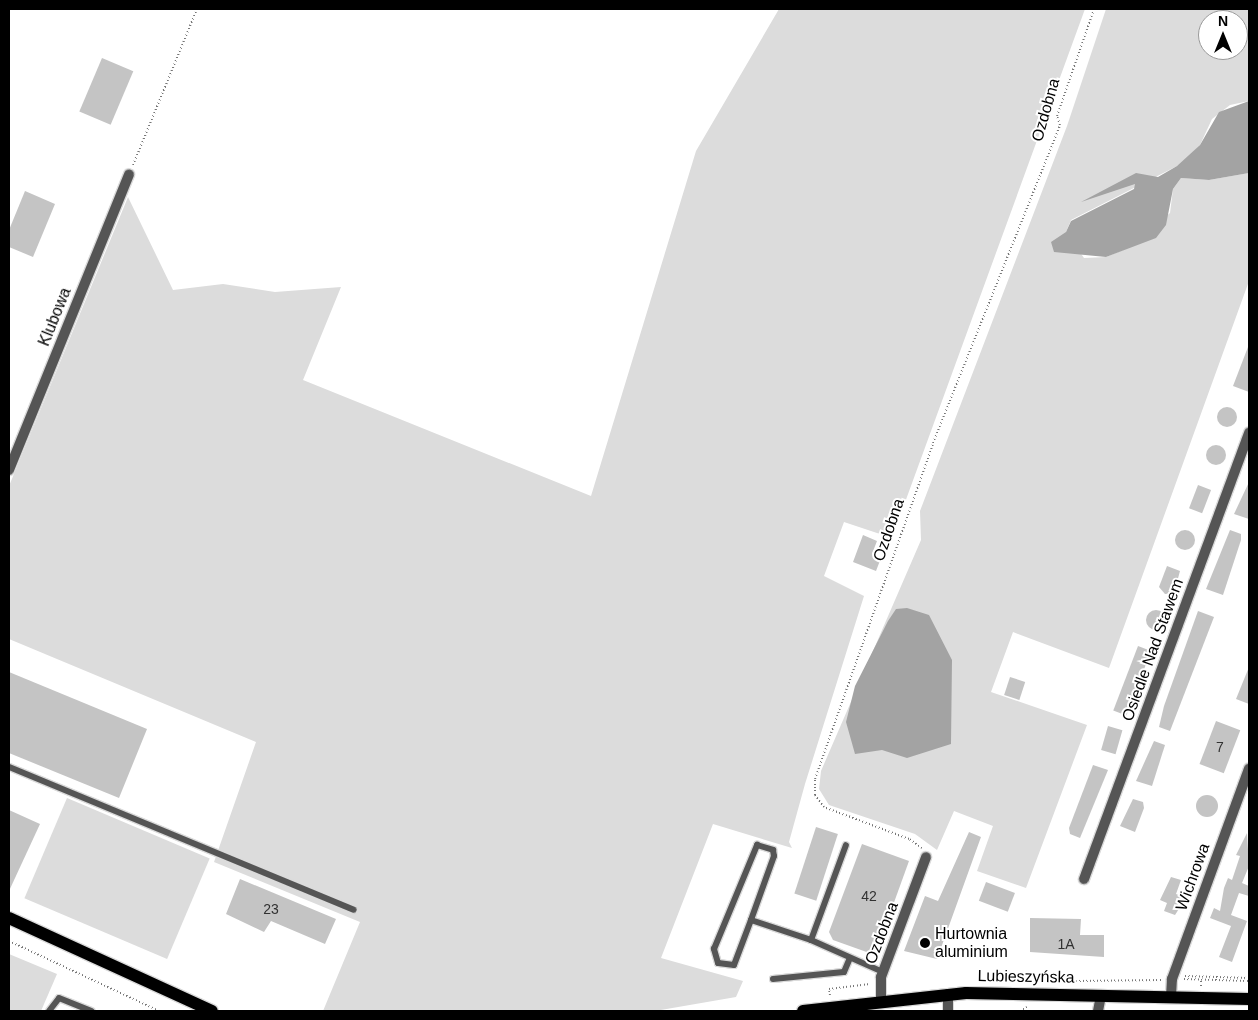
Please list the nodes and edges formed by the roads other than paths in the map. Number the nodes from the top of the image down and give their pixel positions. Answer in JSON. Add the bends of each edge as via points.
{"nodes":[{"id":1,"x":129,"y":174,"type":"road end"},
{"id":2,"x":1249,"y":432,"type":"edge"},
{"id":3,"x":9,"y":470,"type":"edge"},
{"id":4,"x":9,"y":767,"type":"edge"},
{"id":5,"x":1249,"y":769,"type":"edge"},
{"id":6,"x":846,"y":845,"type":"dead end"},
{"id":7,"x":926,"y":857,"type":"road end"},
{"id":8,"x":1084,"y":879,"type":"dead end"},
{"id":9,"x":354,"y":910,"type":"dead end"},
{"id":10,"x":9,"y":918,"type":"edge"},
{"id":11,"x":751,"y":920,"type":"junction"},
{"id":12,"x":811,"y":940,"type":"junction"},
{"id":13,"x":849,"y":960,"type":"junction"},
{"id":14,"x":883,"y":972,"type":"junction"},
{"id":15,"x":774,"y":978,"type":"dead end"},
{"id":16,"x":948,"y":994,"type":"junction"},
{"id":17,"x":1101,"y":995,"type":"junction"},
{"id":18,"x":1171,"y":996,"type":"junction"},
{"id":19,"x":1249,"y":998,"type":"edge"},
{"id":20,"x":881,"y":1001,"type":"junction"},
{"id":21,"x":849,"y":1008,"type":"edge"},
{"id":22,"x":49,"y":1011,"type":"edge"},
{"id":23,"x":92,"y":1011,"type":"edge"},
{"id":24,"x":212,"y":1011,"type":"edge"},
{"id":25,"x":803,"y":1011,"type":"edge"},
{"id":26,"x":948,"y":1011,"type":"edge"},
{"id":27,"x":1098,"y":1011,"type":"edge"}],
"edges":[{"from":1,"to":3,"type":"street","name":"Klubowa"},
{"from":2,"to":8,"type":"street","name":"Osiedle Nad Stawem"},
{"from":4,"to":9,"type":"lane"},
{"from":5,"to":18,"type":"street","name":"Wichrowa","via":[[1172,979]]},
{"from":6,"to":12,"type":"lane"},
{"from":7,"to":14,"type":"street","name":"Ozdobna"},
{"from":10,"to":24,"type":"main road"},
{"from":11,"to":11,"type":"lane","via":[[734,965],[718,962],[714,948],[757,845],[773,850],[774,856]]},
{"from":11,"to":12,"type":"lane"},
{"from":12,"to":13,"type":"lane"},
{"from":13,"to":14,"type":"lane"},
{"from":13,"to":15,"type":"lane","via":[[844,972]]},
{"from":14,"to":20,"type":"street","name":"Ozdobna"},
{"from":16,"to":17,"type":"main road","name":"Lubieszyńska"},
{"from":16,"to":20,"type":"main road","name":"Lubieszyńska"},
{"from":16,"to":26,"type":"street"},
{"from":17,"to":18,"type":"main road","name":"Lubieszyńska"},
{"from":17,"to":27,"type":"street"},
{"from":18,"to":19,"type":"main road","name":"Lubieszyńska"},
{"from":20,"to":21,"type":"main road","name":"Lubieszyńska"},
{"from":21,"to":25,"type":"main road","name":"Lubieszyńska"},
{"from":22,"to":23,"type":"lane","via":[[59,998]]}]}
